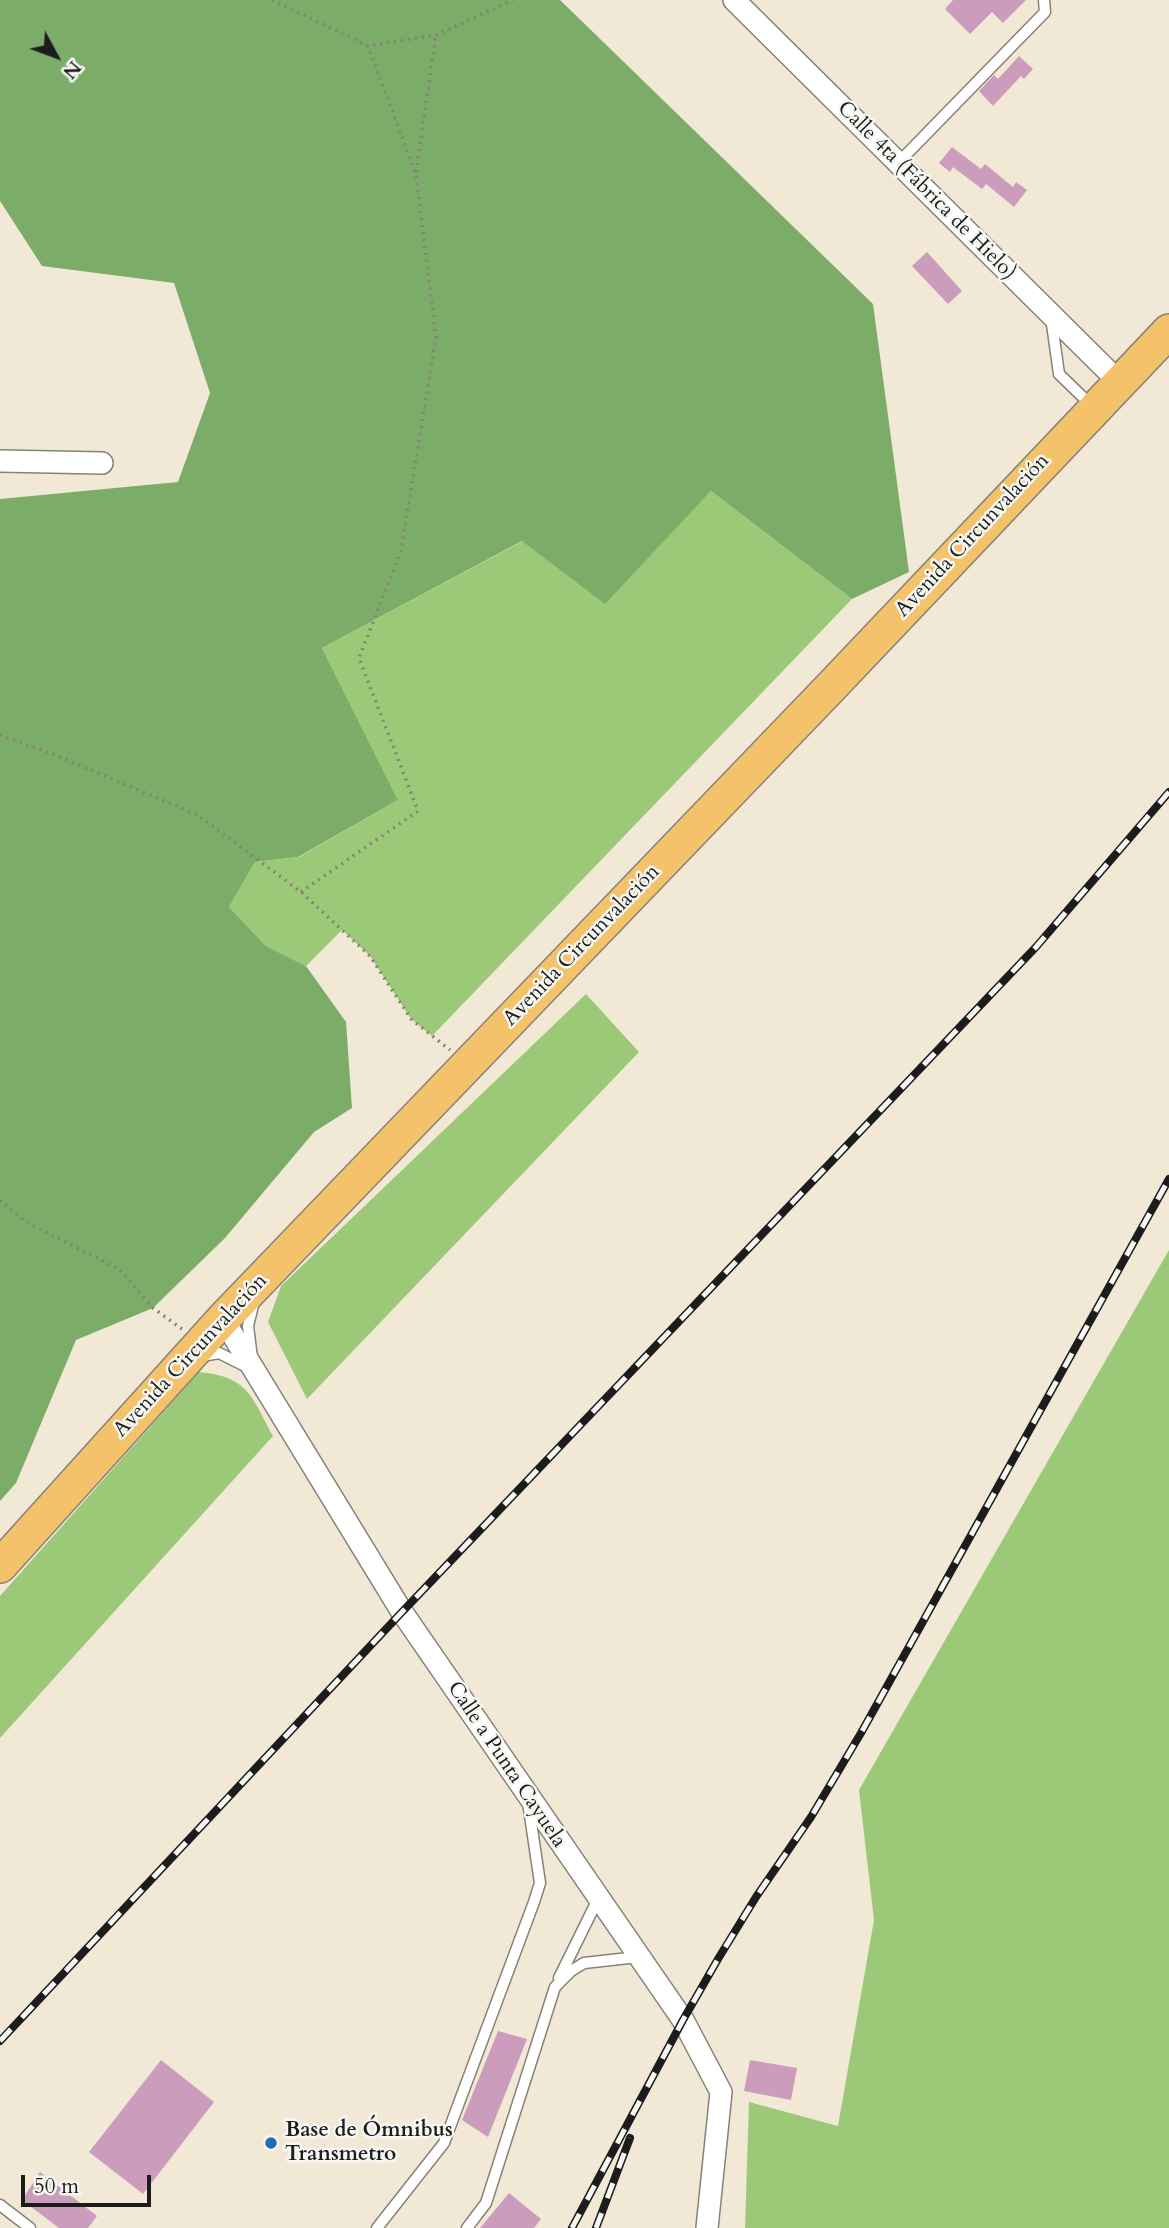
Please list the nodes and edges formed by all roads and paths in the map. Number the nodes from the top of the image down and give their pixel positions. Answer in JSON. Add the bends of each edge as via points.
{"nodes":[{"id":1,"x":272,"y":0,"type":"edge"},
{"id":2,"x":513,"y":0,"type":"edge"},
{"id":3,"x":734,"y":0,"type":"edge"},
{"id":4,"x":1044,"y":0,"type":"edge"},
{"id":5,"x":436,"y":35,"type":"junction"},
{"id":6,"x":369,"y":46,"type":"junction"},
{"id":7,"x":898,"y":163,"type":"junction"},
{"id":8,"x":416,"y":175,"type":"junction"},
{"id":9,"x":1051,"y":315,"type":"junction"},
{"id":10,"x":1169,"y":331,"type":"edge"},
{"id":11,"x":1119,"y":382,"type":"junction"},
{"id":12,"x":1094,"y":408,"type":"junction"},
{"id":13,"x":0,"y":461,"type":"edge"},
{"id":14,"x":102,"y":463,"type":"dead end"},
{"id":15,"x":0,"y":735,"type":"edge"},
{"id":16,"x":302,"y":892,"type":"junction"},
{"id":17,"x":468,"y":1064,"type":"junction"},
{"id":18,"x":0,"y":1200,"type":"edge"},
{"id":19,"x":258,"y":1282,"type":"junction"},
{"id":20,"x":204,"y":1340,"type":"junction"},
{"id":21,"x":254,"y":1371,"type":"junction"},
{"id":22,"x":0,"y":1566,"type":"edge"},
{"id":23,"x":527,"y":1796,"type":"junction"},
{"id":24,"x":598,"y":1899,"type":"junction"},
{"id":25,"x":638,"y":1957,"type":"junction"},
{"id":26,"x":555,"y":1987,"type":"junction"},
{"id":27,"x":0,"y":2205,"type":"edge"},
{"id":28,"x":30,"y":2228,"type":"edge"},
{"id":29,"x":377,"y":2228,"type":"edge"},
{"id":30,"x":467,"y":2228,"type":"edge"},
{"id":31,"x":707,"y":2228,"type":"edge"}],
"edges":[{"from":1,"to":6,"type":"path"},
{"from":2,"to":5,"type":"path"},
{"from":3,"to":7,"type":"street","name":"Calle 4ta (Fábrica de Hielo)"},
{"from":4,"to":7,"type":"lane","via":[[1045,12]]},
{"from":5,"to":6,"type":"path"},
{"from":5,"to":8,"type":"path"},
{"from":6,"to":8,"type":"path"},
{"from":7,"to":9,"type":"street","name":"Calle 4ta (Fábrica de Hielo)"},
{"from":8,"to":16,"type":"path","via":[[436,337],[401,551],[359,658],[418,811]]},
{"from":9,"to":11,"type":"street","name":"Calle 4ta (Fábrica de Hielo)"},
{"from":9,"to":12,"type":"lane","via":[[1059,374]]},
{"from":10,"to":11,"type":"highway","name":"Avenida Circunvalación"},
{"from":11,"to":12,"type":"highway","name":"Avenida Circunvalación"},
{"from":12,"to":17,"type":"highway","name":"Avenida Circunvalación"},
{"from":13,"to":14,"type":"street"},
{"from":15,"to":16,"type":"path","via":[[198,815]]},
{"from":16,"to":17,"type":"path","via":[[370,956],[411,1019]]},
{"from":17,"to":19,"type":"highway","name":"Avenida Circunvalación"},
{"from":18,"to":20,"type":"path","via":[[26,1222],[118,1269],[153,1308]]},
{"from":19,"to":20,"type":"highway","name":"Avenida Circunvalación"},
{"from":19,"to":21,"type":"lane","via":[[248,1326]]},
{"from":20,"to":21,"type":"street","name":"Calle a Punta Cayuela"},
{"from":20,"to":21,"type":"lane"},
{"from":20,"to":22,"type":"highway","name":"Avenida Circunvalación"},
{"from":21,"to":23,"type":"street","name":"Calle a Punta Cayuela","via":[[402,1612]]},
{"from":23,"to":24,"type":"street","name":"Calle a Punta Cayuela"},
{"from":23,"to":29,"type":"lane","via":[[540,1882],[534,1902],[444,2143]]},
{"from":24,"to":25,"type":"street","name":"Calle a Punta Cayuela"},
{"from":24,"to":26,"type":"lane"},
{"from":25,"to":26,"type":"lane","via":[[584,1963]]},
{"from":25,"to":31,"type":"street","name":"Calle a Punta Cayuela","via":[[683,2020],[721,2092]]},
{"from":26,"to":30,"type":"lane","via":[[486,2203]]},
{"from":27,"to":28,"type":"lane"}]}
